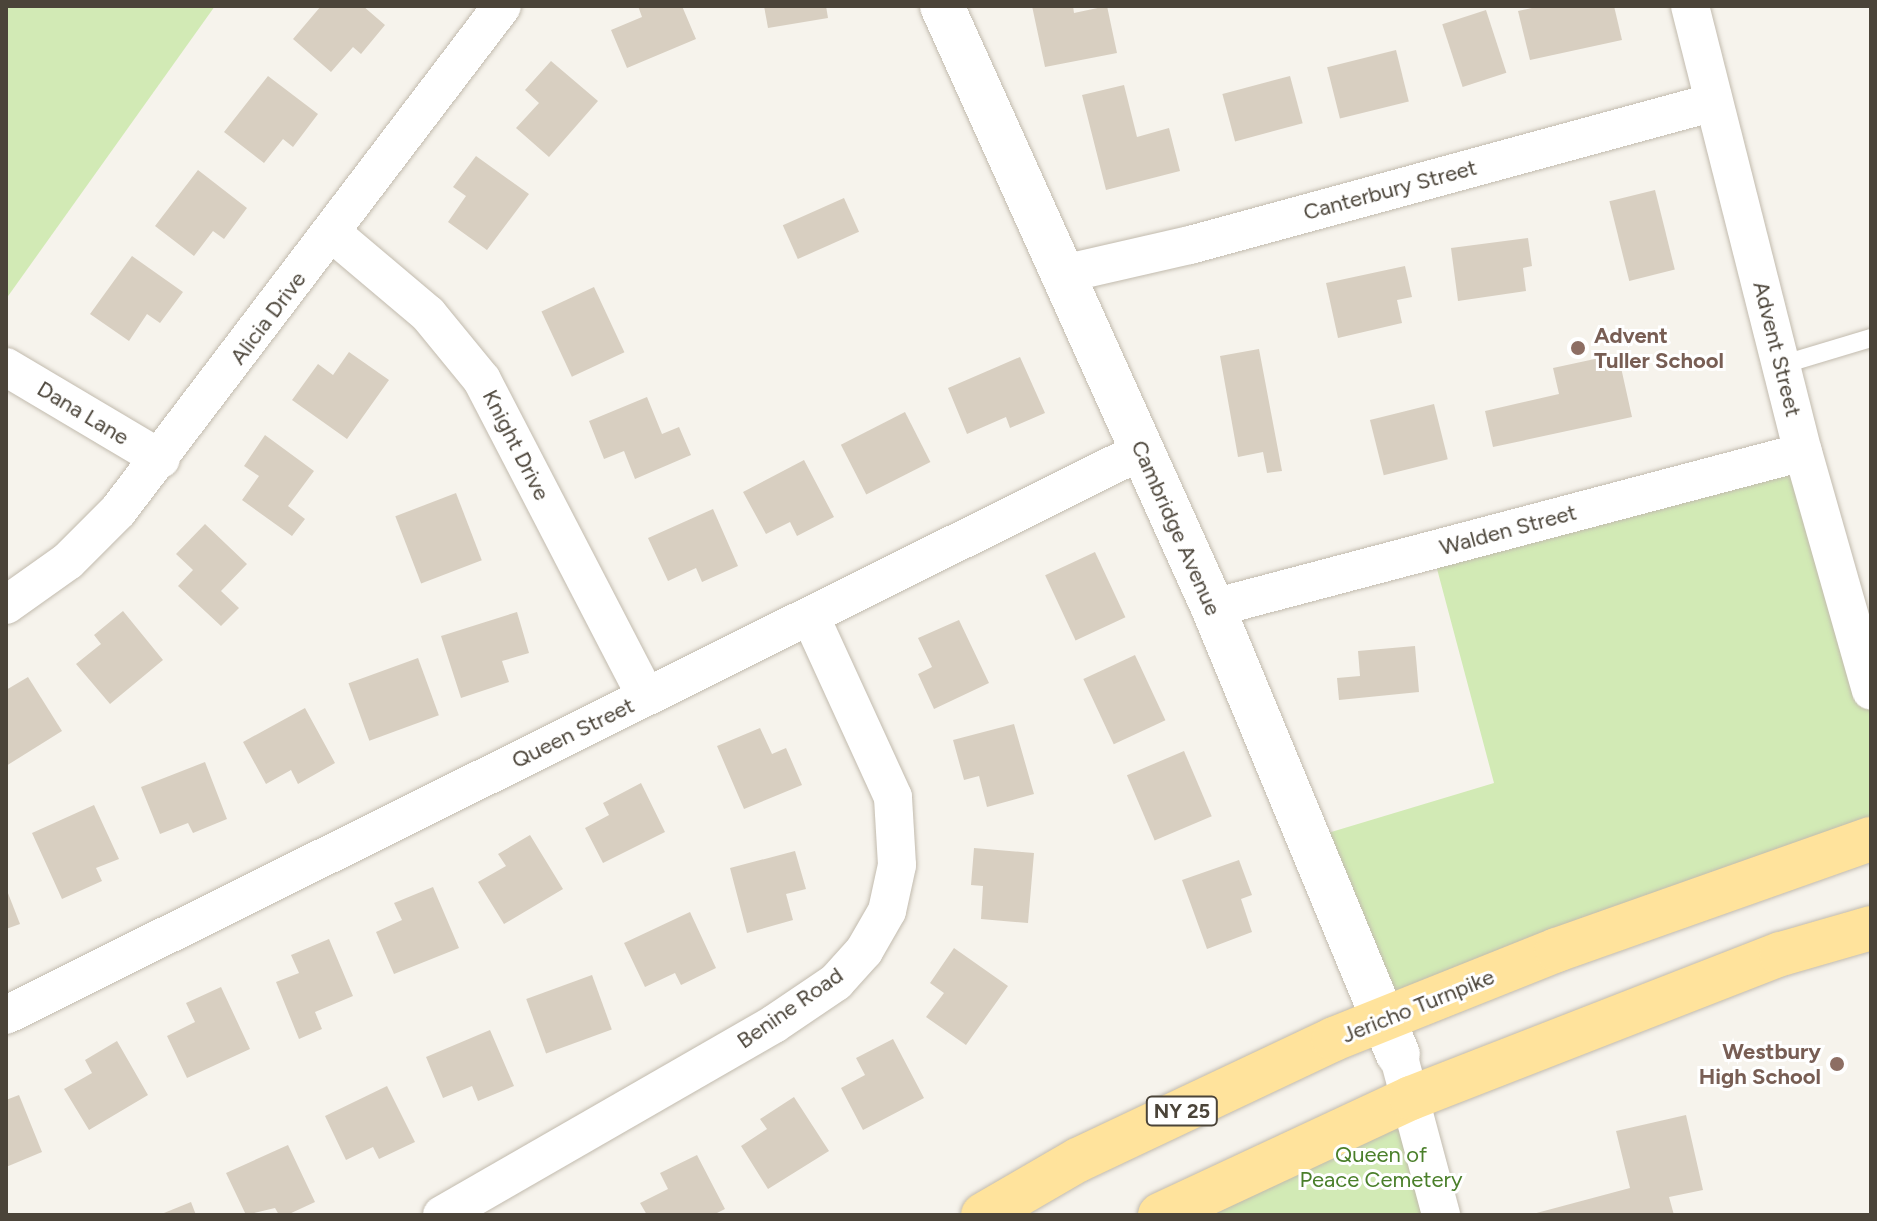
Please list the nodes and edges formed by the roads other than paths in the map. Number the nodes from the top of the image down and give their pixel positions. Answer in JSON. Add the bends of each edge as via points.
{"nodes":[{"id":1,"x":502,"y":6,"type":"edge"},
{"id":2,"x":942,"y":6,"type":"edge"},
{"id":3,"x":1690,"y":6,"type":"edge"},
{"id":4,"x":1714,"y":102,"type":"junction"},
{"id":5,"x":332,"y":233,"type":"junction"},
{"id":6,"x":1063,"y":274,"type":"junction"},
{"id":7,"x":1871,"y":338,"type":"edge"},
{"id":8,"x":1781,"y":365,"type":"junction"},
{"id":9,"x":6,"y":367,"type":"edge"},
{"id":10,"x":1141,"y":451,"type":"junction"},
{"id":11,"x":1803,"y":452,"type":"junction"},
{"id":12,"x":161,"y":459,"type":"junction"},
{"id":13,"x":6,"y":605,"type":"edge"},
{"id":14,"x":1213,"y":608,"type":"junction"},
{"id":15,"x":811,"y":618,"type":"junction"},
{"id":16,"x":1871,"y":691,"type":"edge"},
{"id":17,"x":646,"y":696,"type":"junction"},
{"id":18,"x":1871,"y":839,"type":"edge"},
{"id":19,"x":1871,"y":928,"type":"edge"},
{"id":20,"x":6,"y":1015,"type":"edge"},
{"id":21,"x":1392,"y":1036,"type":"junction"},
{"id":22,"x":1411,"y":1098,"type":"junction"},
{"id":23,"x":442,"y":1215,"type":"edge"},
{"id":24,"x":983,"y":1215,"type":"edge"},
{"id":25,"x":1160,"y":1215,"type":"edge"},
{"id":26,"x":1441,"y":1215,"type":"edge"}],
"edges":[{"from":1,"to":5,"type":"street","name":"Alicia Drive","via":[[482,25]]},
{"from":2,"to":6,"type":"street","name":"Cambridge Avenue"},
{"from":3,"to":4,"type":"street","name":"Advent Street"},
{"from":4,"to":6,"type":"street","name":"Canterbury Street"},
{"from":4,"to":8,"type":"street","name":"Advent Street"},
{"from":5,"to":12,"type":"street","name":"Alicia Drive"},
{"from":5,"to":17,"type":"street","name":"Knight Drive","via":[[428,314],[482,380]]},
{"from":6,"to":10,"type":"street","name":"Cambridge Avenue"},
{"from":7,"to":8,"type":"lane"},
{"from":8,"to":11,"type":"street","name":"Advent Street"},
{"from":9,"to":12,"type":"street","name":"Dana Lane"},
{"from":10,"to":14,"type":"street","name":"Cambridge Avenue"},
{"from":10,"to":15,"type":"street","name":"Queen Street"},
{"from":11,"to":14,"type":"street","name":"Walden Street"},
{"from":11,"to":16,"type":"street","name":"Advent Street"},
{"from":12,"to":13,"type":"street","name":"Alicia Drive","via":[[68,561]]},
{"from":14,"to":21,"type":"street","name":"Cambridge Avenue"},
{"from":15,"to":17,"type":"street","name":"Queen Street"},
{"from":15,"to":23,"type":"street","name":"Benine Road","via":[[893,797],[897,865],[887,911],[864,951],[836,982],[774,1024]]},
{"from":17,"to":20,"type":"street","name":"Queen Street"},
{"from":18,"to":21,"type":"main road","name":"Jericho Turnpike","number":"NY 25","via":[[1586,939]]},
{"from":19,"to":22,"type":"main road","via":[[1781,954]]},
{"from":21,"to":22,"type":"street"},
{"from":21,"to":24,"type":"main road","name":"Jericho Turnpike","number":"NY 25","via":[[1078,1160]]},
{"from":22,"to":25,"type":"main road"},
{"from":22,"to":26,"type":"street"}]}
